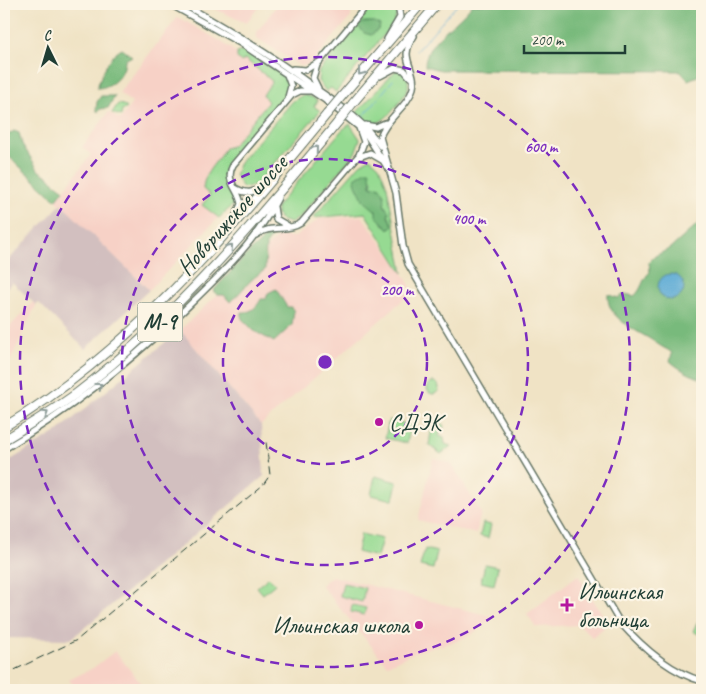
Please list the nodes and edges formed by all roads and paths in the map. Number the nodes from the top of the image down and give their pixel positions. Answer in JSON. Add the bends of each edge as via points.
{"nodes":[{"id":1,"x":170,"y":4,"type":"edge"},
{"id":2,"x":183,"y":4,"type":"edge"},
{"id":3,"x":367,"y":4,"type":"edge"},
{"id":4,"x":398,"y":4,"type":"edge"},
{"id":5,"x":421,"y":4,"type":"edge"},
{"id":6,"x":436,"y":5,"type":"edge"},
{"id":7,"x":380,"y":49,"type":"junction"},
{"id":8,"x":323,"y":57,"type":"junction"},
{"id":9,"x":286,"y":69,"type":"junction"},
{"id":10,"x":412,"y":82,"type":"junction"},
{"id":11,"x":363,"y":90,"type":"junction"},
{"id":12,"x":316,"y":91,"type":"junction"},
{"id":13,"x":285,"y":102,"type":"junction"},
{"id":14,"x":391,"y":118,"type":"junction"},
{"id":15,"x":358,"y":124,"type":"junction"},
{"id":16,"x":384,"y":152,"type":"junction"},
{"id":17,"x":288,"y":160,"type":"junction"},
{"id":18,"x":354,"y":161,"type":"junction"},
{"id":19,"x":384,"y":161,"type":"junction"},
{"id":20,"x":390,"y":171,"type":"junction"},
{"id":21,"x":293,"y":177,"type":"junction"},
{"id":22,"x":233,"y":186,"type":"junction"},
{"id":23,"x":274,"y":206,"type":"junction"},
{"id":24,"x":301,"y":223,"type":"junction"},
{"id":25,"x":230,"y":228,"type":"junction"},
{"id":26,"x":252,"y":239,"type":"junction"},
{"id":27,"x":4,"y":427,"type":"edge"},
{"id":28,"x":4,"y":440,"type":"edge"},
{"id":29,"x":4,"y":449,"type":"edge"},
{"id":30,"x":702,"y":681,"type":"edge"}],
"edges":[{"from":1,"to":9,"type":"street"},
{"from":2,"to":9,"type":"street"},
{"from":3,"to":8,"type":"street"},
{"from":4,"to":7,"type":"street","number":"М-9","via":[[400,17]]},
{"from":5,"to":7,"type":"highway","name":"Новорижское шоссе","number":"М-9"},
{"from":6,"to":10,"type":"street","number":"М-9","via":[[407,48]]},
{"from":6,"to":11,"type":"highway","name":"Новорижское шоссе","number":"М-9"},
{"from":7,"to":17,"type":"highway","name":"Новорижское шоссе","number":"М-9","one_way":true,"bridge":true},
{"from":8,"to":9,"type":"street","via":[[306,70]]},
{"from":8,"to":12,"type":"street","via":[[313,74]]},
{"from":9,"to":12,"type":"street"},
{"from":9,"to":13,"type":"street","via":[[291,86]]},
{"from":10,"to":11,"type":"street","number":"М-9","via":[[404,70],[395,68],[382,73]]},
{"from":10,"to":14,"type":"street","via":[[408,99]]},
{"from":21,"to":11,"type":"highway","name":"Новорижское шоссе","number":"М-9","one_way":true,"bridge":true},
{"from":12,"to":13,"type":"street","number":"М-9","via":[[300,91]]},
{"from":12,"to":15,"type":"street"},
{"from":13,"to":22,"type":"street","number":"М-9","via":[[233,165],[230,177]]},
{"from":14,"to":15,"type":"street","via":[[376,127]]},
{"from":14,"to":16,"type":"street","via":[[380,138]]},
{"from":15,"to":16,"type":"street","via":[[371,133]]},
{"from":15,"to":18,"type":"street","via":[[364,142]]},
{"from":15,"to":19,"type":"street"},
{"from":16,"to":20,"type":"street"},
{"from":17,"to":22,"type":"street","number":"М-9","via":[[256,191],[242,192]]},
{"from":17,"to":25,"type":"highway","name":"Новорижское шоссе","number":"М-9"},
{"from":18,"to":19,"type":"street","via":[[370,153]]},
{"from":18,"to":24,"type":"street"},
{"from":19,"to":20,"type":"street"},
{"from":20,"to":30,"type":"street","via":[[398,202],[403,246],[411,271],[607,603],[630,634],[648,650],[683,674]]},
{"from":21,"to":23,"type":"street"},
{"from":28,"to":21,"type":"highway","name":"Новорижское шоссе","number":"М-9","one_way":true,"via":[[76,394],[147,334]]},
{"from":22,"to":25,"type":"street","number":"М-9","via":[[241,204]]},
{"from":23,"to":24,"type":"street","via":[[274,215],[279,222],[288,226]]},
{"from":23,"to":26,"type":"street"},
{"from":24,"to":26,"type":"street","via":[[294,227],[270,228]]},
{"from":25,"to":27,"type":"highway","name":"Новорижское шоссе","number":"М-9","via":[[166,299],[120,341],[56,392]]},
{"from":29,"to":26,"type":"street","one_way":true,"via":[[45,425],[124,366],[200,295]]}]}
